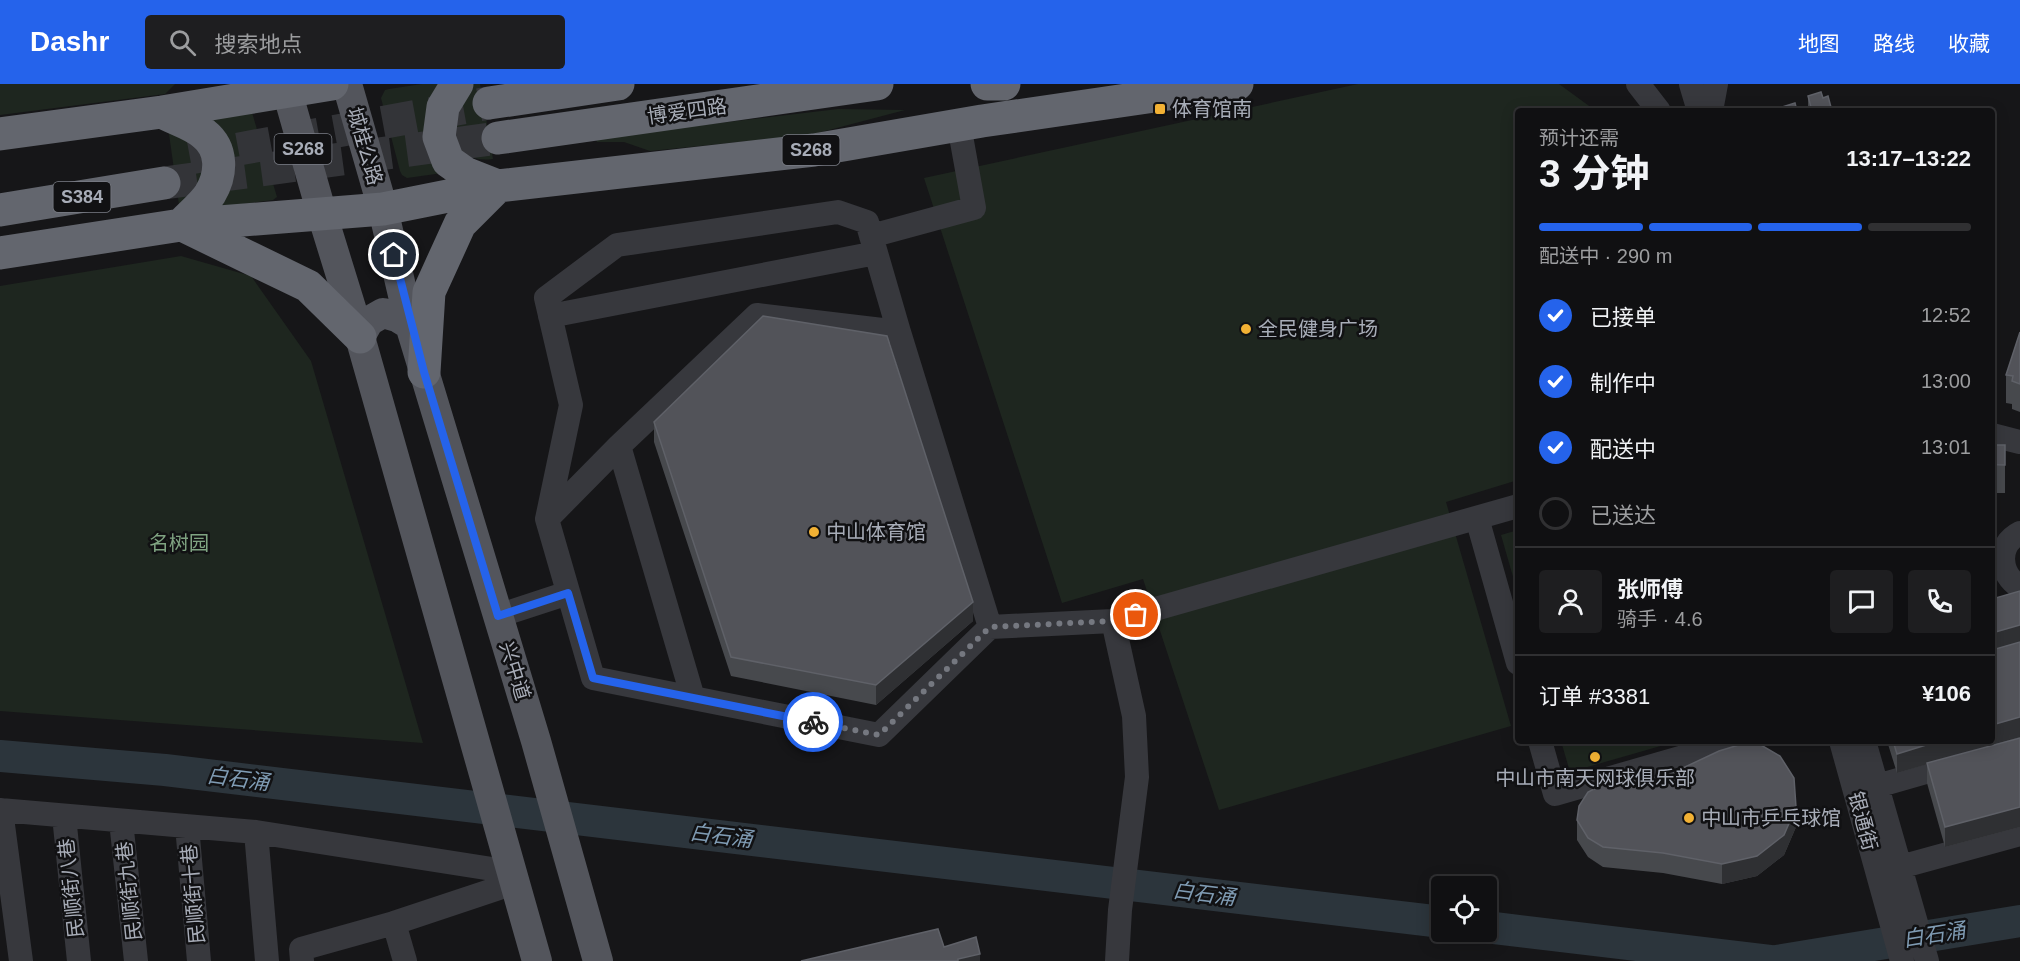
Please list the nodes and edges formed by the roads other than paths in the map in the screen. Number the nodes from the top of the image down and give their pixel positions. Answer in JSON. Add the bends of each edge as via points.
{"nodes":[{"id":1,"x":208,"y":84,"type":"edge"},
{"id":2,"x":333,"y":84,"type":"edge"},
{"id":3,"x":347,"y":84,"type":"edge"},
{"id":4,"x":458,"y":84,"type":"edge"},
{"id":5,"x":618,"y":84,"type":"edge"},
{"id":6,"x":877,"y":84,"type":"edge"},
{"id":7,"x":987,"y":84,"type":"edge"},
{"id":8,"x":1004,"y":84,"type":"edge"},
{"id":9,"x":1132,"y":84,"type":"edge"},
{"id":10,"x":1237,"y":84,"type":"edge"},
{"id":11,"x":1638,"y":84,"type":"edge"},
{"id":12,"x":1660,"y":84,"type":"edge"},
{"id":13,"x":1691,"y":84,"type":"edge"},
{"id":14,"x":1716,"y":84,"type":"edge"},
{"id":15,"x":286,"y":88,"type":"edge"},
{"id":16,"x":565,"y":88,"type":"edge"},
{"id":17,"x":1165,"y":95,"type":"junction"},
{"id":18,"x":489,"y":102,"type":"tunnel mouth"},
{"id":19,"x":1657,"y":108,"type":"edge"},
{"id":20,"x":1667,"y":108,"type":"edge"},
{"id":21,"x":1698,"y":108,"type":"edge"},
{"id":22,"x":1712,"y":108,"type":"edge"},
{"id":23,"x":162,"y":112,"type":"junction"},
{"id":24,"x":959,"y":125,"type":"junction"},
{"id":25,"x":0,"y":134,"type":"edge"},
{"id":26,"x":498,"y":138,"type":"tunnel mouth"},
{"id":27,"x":498,"y":186,"type":"junction"},
{"id":28,"x":0,"y":187,"type":"edge"},
{"id":29,"x":383,"y":209,"type":"junction"},
{"id":30,"x":0,"y":210,"type":"edge"},
{"id":31,"x":322,"y":214,"type":"junction"},
{"id":32,"x":181,"y":225,"type":"junction"},
{"id":33,"x":873,"y":245,"type":"junction"},
{"id":34,"x":0,"y":253,"type":"edge"},
{"id":35,"x":550,"y":316,"type":"junction"},
{"id":36,"x":410,"y":325,"type":"junction"},
{"id":37,"x":899,"y":332,"type":"junction"},
{"id":38,"x":360,"y":337,"type":"junction"},
{"id":39,"x":424,"y":372,"type":"junction"},
{"id":40,"x":1995,"y":436,"type":"edge"},
{"id":41,"x":2020,"y":442,"type":"edge"},
{"id":42,"x":619,"y":446,"type":"junction"},
{"id":43,"x":1515,"y":507,"type":"edge"},
{"id":44,"x":1477,"y":518,"type":"junction"},
{"id":45,"x":547,"y":519,"type":"junction"},
{"id":46,"x":2020,"y":532,"type":"edge"},
{"id":47,"x":1998,"y":554,"type":"edge"},
{"id":48,"x":2008,"y":586,"type":"edge"},
{"id":49,"x":568,"y":593,"type":"junction"},
{"id":50,"x":498,"y":616,"type":"junction"},
{"id":51,"x":1113,"y":621,"type":"junction"},
{"id":52,"x":990,"y":627,"type":"junction"},
{"id":53,"x":1515,"y":652,"type":"edge"},
{"id":54,"x":693,"y":699,"type":"junction"},
{"id":55,"x":1541,"y":744,"type":"edge"},
{"id":56,"x":1729,"y":744,"type":"edge"},
{"id":57,"x":1842,"y":744,"type":"edge"},
{"id":58,"x":1865,"y":744,"type":"edge"},
{"id":59,"x":2020,"y":745,"type":"edge"},
{"id":60,"x":1877,"y":786,"type":"junction"},
{"id":61,"x":1,"y":810,"type":"edge"},
{"id":62,"x":64,"y":816,"type":"junction"},
{"id":63,"x":121,"y":821,"type":"junction"},
{"id":64,"x":187,"y":826,"type":"junction"},
{"id":65,"x":256,"y":832,"type":"junction"},
{"id":66,"x":2020,"y":834,"type":"edge"},
{"id":67,"x":1900,"y":867,"type":"junction"},
{"id":68,"x":513,"y":877,"type":"junction"},
{"id":69,"x":1896,"y":897,"type":"junction"},
{"id":70,"x":394,"y":923,"type":"junction"},
{"id":71,"x":21,"y":961,"type":"edge"},
{"id":72,"x":78,"y":961,"type":"edge"},
{"id":73,"x":136,"y":961,"type":"edge"},
{"id":74,"x":199,"y":961,"type":"edge"},
{"id":75,"x":267,"y":961,"type":"edge"},
{"id":76,"x":302,"y":961,"type":"edge"},
{"id":77,"x":405,"y":961,"type":"edge"},
{"id":78,"x":537,"y":961,"type":"edge"},
{"id":79,"x":598,"y":961,"type":"edge"},
{"id":80,"x":1117,"y":961,"type":"edge"},
{"id":81,"x":1902,"y":961,"type":"edge"},
{"id":82,"x":1927,"y":961,"type":"edge"}],
"edges":[{"from":1,"to":23,"type":"highway"},
{"from":2,"to":15,"type":"highway"},
{"from":3,"to":29,"type":"main road","name":"城桂公路","number":"S268"},
{"from":4,"to":27,"type":"highway","via":[[442,107],[439,137],[448,161],[465,173]]},
{"from":5,"to":16,"type":"highway"},
{"from":6,"to":26,"type":"highway","name":"博爱四路"},
{"from":7,"to":8,"type":"highway"},
{"from":9,"to":17,"type":"highway"},
{"from":10,"to":17,"type":"highway","number":"S268"},
{"from":11,"to":19,"type":"street"},
{"from":12,"to":20,"type":"street"},
{"from":13,"to":21,"type":"street"},
{"from":14,"to":22,"type":"street"},
{"from":15,"to":23,"type":"highway"},
{"from":15,"to":31,"type":"main road","number":"S268"},
{"from":16,"to":18,"type":"highway"},
{"from":17,"to":24,"type":"highway","number":"S268"},
{"from":23,"to":25,"type":"highway"},
{"from":23,"to":32,"type":"highway","via":[[203,133],[217,151],[218,177],[209,196]]},
{"from":24,"to":27,"type":"highway","number":"S268","via":[[814,150]]},
{"from":24,"to":33,"type":"street","via":[[974,208]]},
{"from":27,"to":29,"type":"highway","number":"S268"},
{"from":27,"to":39,"type":"highway","via":[[459,224],[429,292]]},
{"from":28,"to":30,"type":"highway","number":"S384","via":[[163,173]]},
{"from":29,"to":31,"type":"highway","number":"S268"},
{"from":29,"to":36,"type":"main road","name":"兴中道"},
{"from":31,"to":32,"type":"highway"},
{"from":31,"to":38,"type":"main road"},
{"from":32,"to":34,"type":"highway"},
{"from":32,"to":38,"type":"highway","via":[[308,286]]},
{"from":33,"to":35,"type":"street"},
{"from":33,"to":35,"type":"street","via":[[867,222],[838,212],[617,244],[546,298]]},
{"from":33,"to":37,"type":"street"},
{"from":35,"to":45,"type":"street","via":[[571,405]]},
{"from":36,"to":38,"type":"main road","via":[[383,313],[369,321]]},
{"from":36,"to":39,"type":"main road","name":"兴中道"},
{"from":37,"to":42,"type":"street","via":[[757,315]]},
{"from":37,"to":52,"type":"street"},
{"from":38,"to":68,"type":"main road"},
{"from":39,"to":50,"type":"main road","name":"兴中道"},
{"from":40,"to":41,"type":"street"},
{"from":42,"to":45,"type":"street"},
{"from":42,"to":54,"type":"street"},
{"from":43,"to":44,"type":"street"},
{"from":44,"to":51,"type":"street"},
{"from":44,"to":53,"type":"street"},
{"from":45,"to":49,"type":"street"},
{"from":46,"to":47,"type":"street"},
{"from":47,"to":48,"type":"street"},
{"from":49,"to":50,"type":"street"},
{"from":49,"to":54,"type":"street","via":[[593,678]]},
{"from":50,"to":79,"type":"main road","name":"兴中道"},
{"from":51,"to":52,"type":"street"},
{"from":51,"to":80,"type":"street","via":[[1134,716],[1137,777]]},
{"from":52,"to":54,"type":"street","via":[[879,735]]},
{"from":55,"to":56,"type":"street","via":[[1555,794]]},
{"from":57,"to":69,"type":"street","name":"银通街"},
{"from":58,"to":60,"type":"street","name":"银通街"},
{"from":59,"to":60,"type":"street"},
{"from":60,"to":67,"type":"street","name":"银通街"},
{"from":61,"to":62,"type":"street"},
{"from":61,"to":71,"type":"street"},
{"from":62,"to":63,"type":"street"},
{"from":62,"to":72,"type":"street","name":"民顺街八巷"},
{"from":63,"to":64,"type":"street"},
{"from":63,"to":73,"type":"street","name":"民顺街九巷"},
{"from":64,"to":65,"type":"street"},
{"from":64,"to":74,"type":"street","name":"民顺街十巷"},
{"from":65,"to":68,"type":"street"},
{"from":65,"to":75,"type":"street"},
{"from":66,"to":67,"type":"street"},
{"from":67,"to":69,"type":"street","name":"银通街"},
{"from":68,"to":70,"type":"street"},
{"from":68,"to":78,"type":"main road"},
{"from":69,"to":81,"type":"street"},
{"from":69,"to":82,"type":"street"},
{"from":70,"to":76,"type":"street","via":[[300,949]]},
{"from":70,"to":77,"type":"street"}]}
